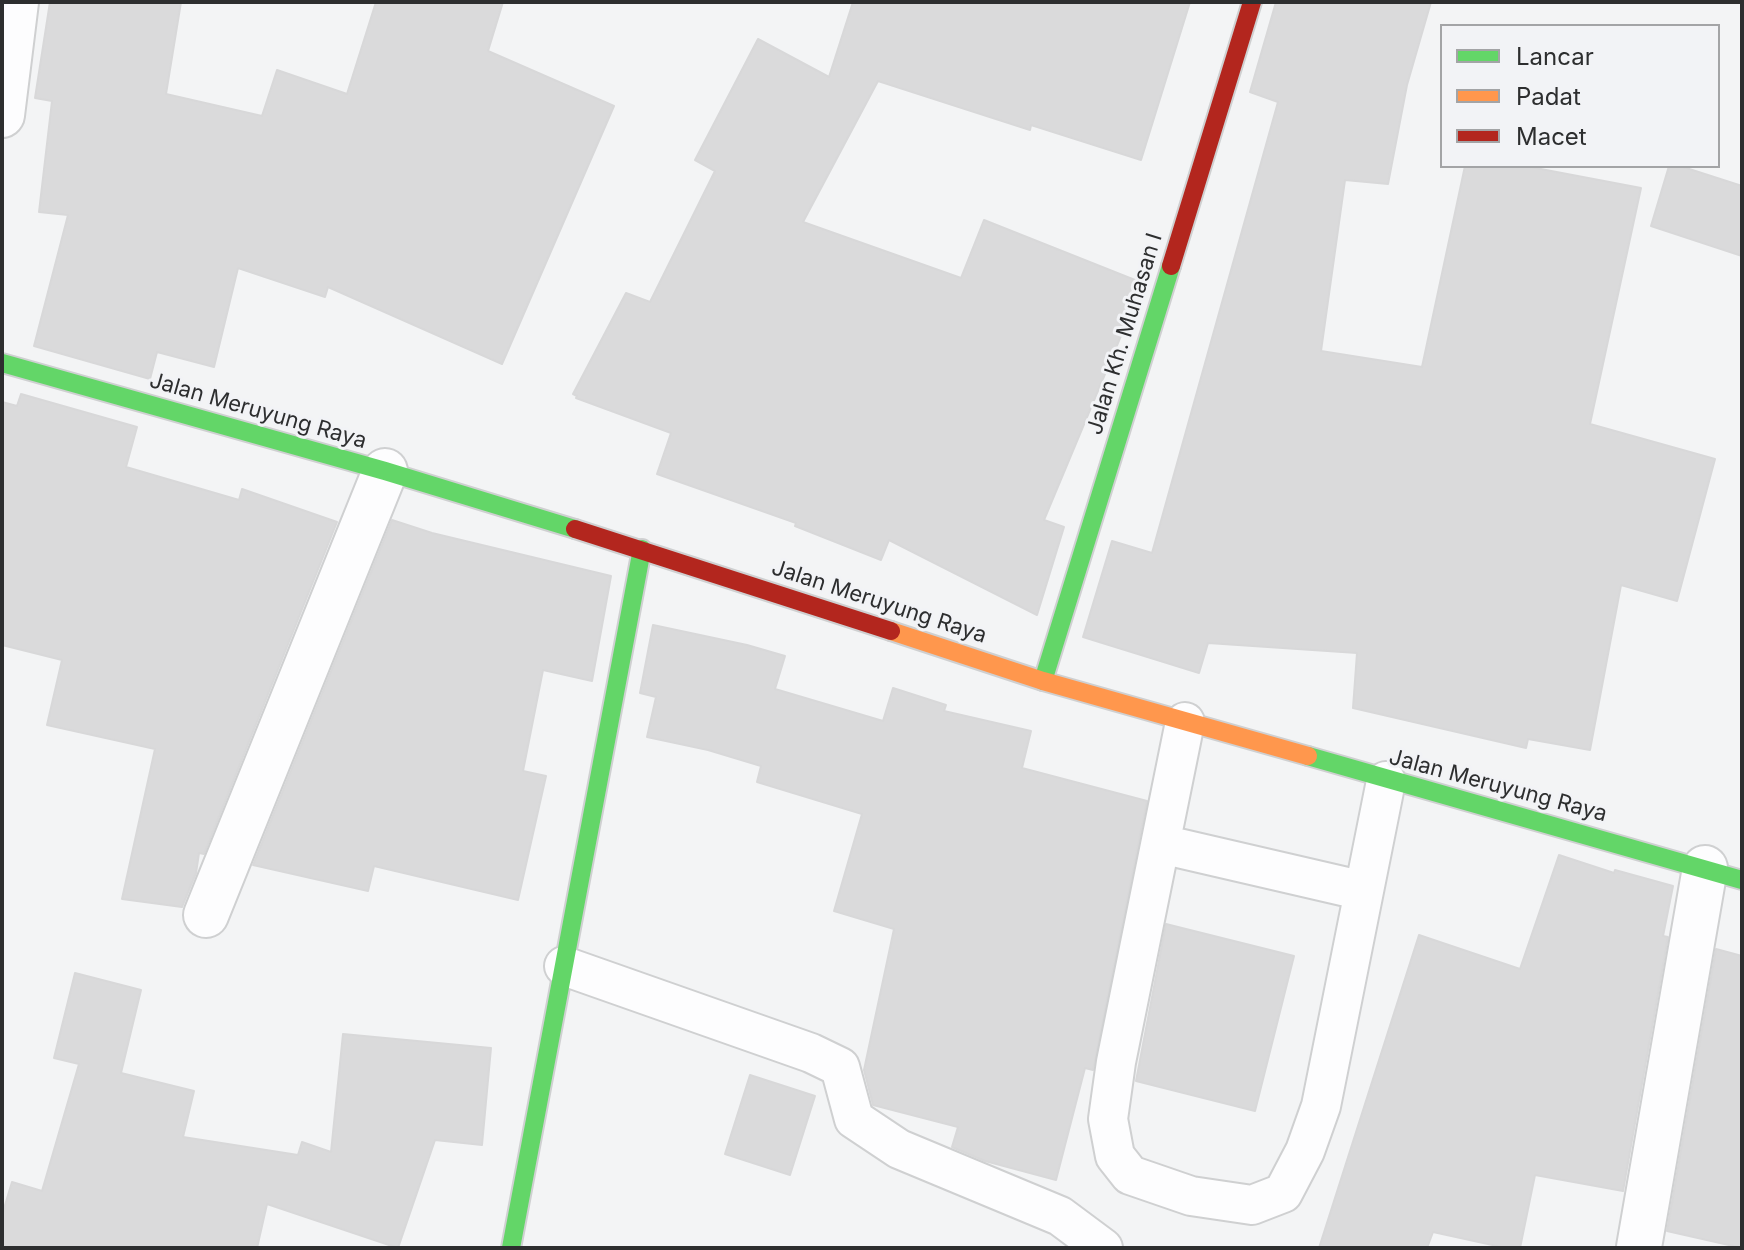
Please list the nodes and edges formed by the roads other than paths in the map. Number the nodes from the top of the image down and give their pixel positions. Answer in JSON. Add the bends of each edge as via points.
{"nodes":[{"id":1,"x":16,"y":2,"type":"edge"},
{"id":2,"x":1252,"y":2,"type":"edge"},
{"id":3,"x":2,"y":115,"type":"edge"},
{"id":4,"x":2,"y":363,"type":"edge"},
{"id":5,"x":385,"y":471,"type":"junction"},
{"id":6,"x":642,"y":549,"type":"junction"},
{"id":7,"x":1043,"y":681,"type":"junction"},
{"id":8,"x":1185,"y":722,"type":"junction"},
{"id":9,"x":1386,"y":781,"type":"junction"},
{"id":10,"x":1161,"y":844,"type":"junction"},
{"id":11,"x":1724,"y":874,"type":"edge"},
{"id":12,"x":1364,"y":891,"type":"junction"},
{"id":13,"x":206,"y":915,"type":"dead end"},
{"id":14,"x":564,"y":966,"type":"junction"},
{"id":15,"x":1639,"y":1247,"type":"edge"},
{"id":16,"x":511,"y":1248,"type":"edge"},
{"id":17,"x":1103,"y":1248,"type":"edge"}],
"edges":[{"from":1,"to":3,"type":"street"},
{"from":2,"to":7,"type":"main road","name":"Jalan Kh. Muhasan I"},
{"from":4,"to":5,"type":"main road","name":"Jalan Meruyung Raya"},
{"from":5,"to":6,"type":"main road","name":"Jalan Meruyung Raya"},
{"from":5,"to":13,"type":"street"},
{"from":6,"to":7,"type":"main road","name":"Jalan Meruyung Raya"},
{"from":6,"to":14,"type":"main road"},
{"from":7,"to":8,"type":"main road","name":"Jalan Meruyung Raya"},
{"from":8,"to":9,"type":"main road","name":"Jalan Meruyung Raya"},
{"from":8,"to":10,"type":"lane"},
{"from":9,"to":11,"type":"main road","name":"Jalan Meruyung Raya"},
{"from":9,"to":12,"type":"lane"},
{"from":10,"to":12,"type":"lane"},
{"from":10,"to":12,"type":"lane","via":[[1108,1119],[1115,1156],[1130,1175],[1191,1196],[1252,1205],[1283,1193],[1321,1106]]},
{"from":11,"to":15,"type":"street"},
{"from":14,"to":16,"type":"main road"},
{"from":14,"to":17,"type":"lane","via":[[840,1067],[854,1119],[899,1149],[1060,1216]]}]}
